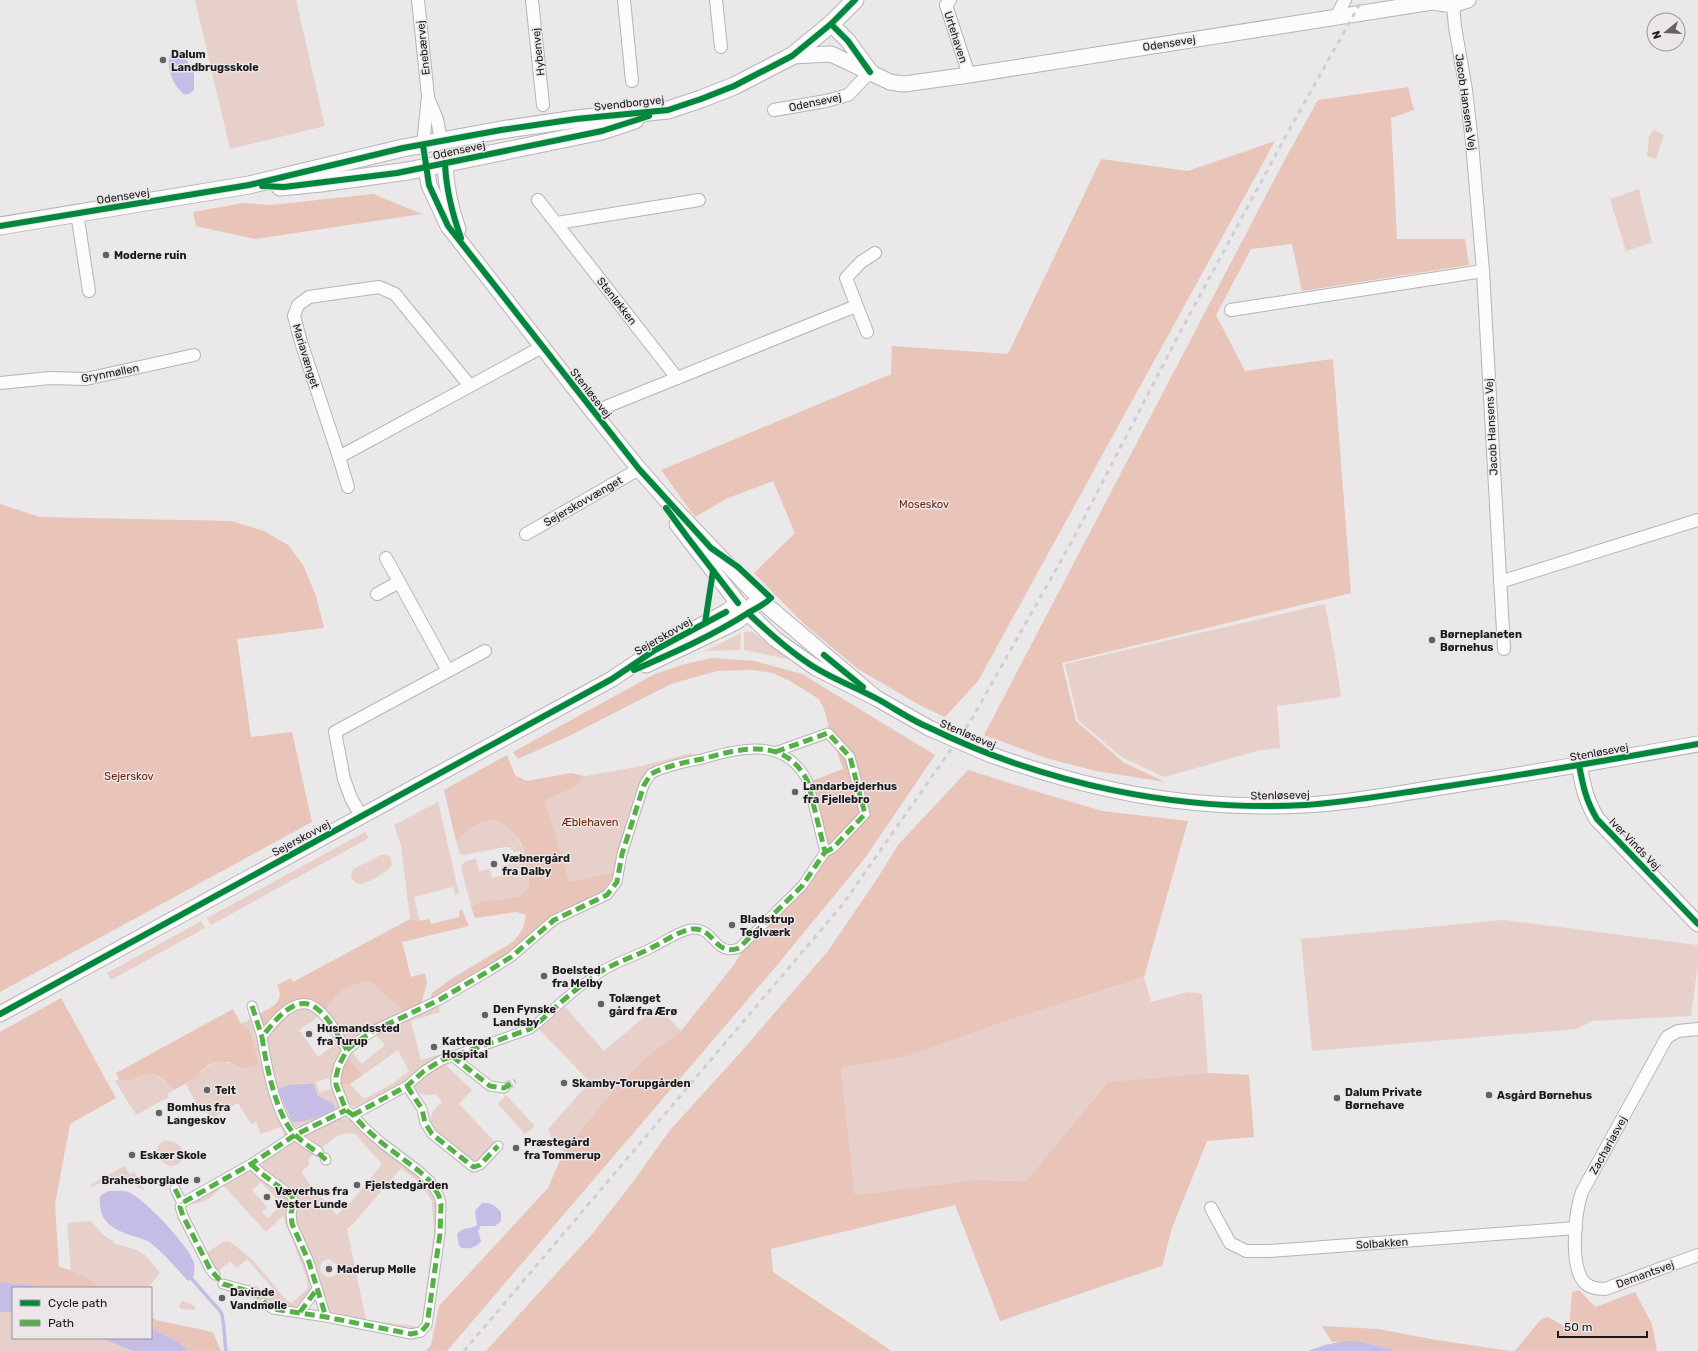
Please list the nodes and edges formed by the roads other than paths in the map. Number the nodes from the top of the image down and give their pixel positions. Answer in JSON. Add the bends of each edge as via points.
{"nodes":[{"id":1,"x":418,"y":0,"type":"edge"},
{"id":2,"x":532,"y":0,"type":"edge"},
{"id":3,"x":624,"y":0,"type":"edge"},
{"id":4,"x":716,"y":0,"type":"edge"},
{"id":5,"x":855,"y":0,"type":"edge"},
{"id":6,"x":950,"y":0,"type":"edge"},
{"id":7,"x":1345,"y":0,"type":"edge"},
{"id":8,"x":1468,"y":0,"type":"edge"},
{"id":9,"x":1453,"y":4,"type":"junction"},
{"id":10,"x":1336,"y":17,"type":"junction"},
{"id":11,"x":831,"y":24,"type":"junction"},
{"id":12,"x":721,"y":47,"type":"dead end"},
{"id":13,"x":792,"y":56,"type":"junction"},
{"id":14,"x":870,"y":72,"type":"junction"},
{"id":15,"x":968,"y":75,"type":"junction"},
{"id":16,"x":632,"y":81,"type":"dead end"},
{"id":17,"x":428,"y":96,"type":"junction"},
{"id":18,"x":543,"y":105,"type":"dead end"},
{"id":19,"x":668,"y":110,"type":"junction"},
{"id":20,"x":774,"y":110,"type":"dead end"},
{"id":21,"x":443,"y":152,"type":"junction"},
{"id":22,"x":425,"y":155,"type":"junction"},
{"id":23,"x":249,"y":185,"type":"junction"},
{"id":24,"x":538,"y":200,"type":"dead end"},
{"id":25,"x":699,"y":200,"type":"dead end"},
{"id":26,"x":77,"y":213,"type":"junction"},
{"id":27,"x":557,"y":223,"type":"junction"},
{"id":28,"x":0,"y":226,"type":"edge"},
{"id":29,"x":463,"y":244,"type":"junction"},
{"id":30,"x":875,"y":253,"type":"dead end"},
{"id":31,"x":1483,"y":271,"type":"junction"},
{"id":32,"x":89,"y":291,"type":"dead end"},
{"id":33,"x":856,"y":306,"type":"junction"},
{"id":34,"x":1231,"y":310,"type":"dead end"},
{"id":35,"x":867,"y":332,"type":"dead end"},
{"id":36,"x":542,"y":347,"type":"junction"},
{"id":37,"x":194,"y":355,"type":"dead end"},
{"id":38,"x":677,"y":378,"type":"junction"},
{"id":39,"x":0,"y":383,"type":"edge"},
{"id":40,"x":470,"y":386,"type":"junction"},
{"id":41,"x":593,"y":412,"type":"junction"},
{"id":42,"x":339,"y":457,"type":"junction"},
{"id":43,"x":639,"y":469,"type":"junction"},
{"id":44,"x":348,"y":487,"type":"dead end"},
{"id":45,"x":1698,"y":520,"type":"edge"},
{"id":46,"x":526,"y":534,"type":"dead end"},
{"id":47,"x":386,"y":558,"type":"dead end"},
{"id":48,"x":399,"y":582,"type":"junction"},
{"id":49,"x":1500,"y":582,"type":"junction"},
{"id":50,"x":752,"y":592,"type":"junction"},
{"id":51,"x":377,"y":594,"type":"dead end"},
{"id":52,"x":746,"y":608,"type":"junction"},
{"id":53,"x":1504,"y":649,"type":"dead end"},
{"id":54,"x":485,"y":651,"type":"dead end"},
{"id":55,"x":448,"y":671,"type":"junction"},
{"id":56,"x":876,"y":698,"type":"junction"},
{"id":57,"x":1698,"y":744,"type":"edge"},
{"id":58,"x":775,"y":752,"type":"junction"},
{"id":59,"x":1579,"y":765,"type":"junction"},
{"id":60,"x":361,"y":816,"type":"junction"},
{"id":61,"x":825,"y":852,"type":"junction"},
{"id":62,"x":1698,"y":924,"type":"edge"},
{"id":63,"x":252,"y":1006,"type":"dead end"},
{"id":64,"x":0,"y":1014,"type":"edge"},
{"id":65,"x":1698,"y":1029,"type":"edge"},
{"id":66,"x":262,"y":1037,"type":"junction"},
{"id":67,"x":347,"y":1050,"type":"junction"},
{"id":68,"x":452,"y":1056,"type":"junction"},
{"id":69,"x":407,"y":1086,"type":"junction"},
{"id":70,"x":504,"y":1088,"type":"dead end"},
{"id":71,"x":350,"y":1113,"type":"junction"},
{"id":72,"x":295,"y":1135,"type":"junction"},
{"id":73,"x":498,"y":1146,"type":"dead end"},
{"id":74,"x":318,"y":1151,"type":"dead end"},
{"id":75,"x":251,"y":1164,"type":"junction"},
{"id":76,"x":175,"y":1189,"type":"dead end"},
{"id":77,"x":182,"y":1203,"type":"junction"},
{"id":78,"x":1211,"y":1208,"type":"dead end"},
{"id":79,"x":1576,"y":1228,"type":"junction"},
{"id":80,"x":1698,"y":1255,"type":"edge"},
{"id":81,"x":215,"y":1274,"type":"dead end"},
{"id":82,"x":223,"y":1284,"type":"dead end"},
{"id":83,"x":1591,"y":1288,"type":"joint"},
{"id":84,"x":316,"y":1289,"type":"junction"},
{"id":85,"x":256,"y":1294,"type":"dead end"},
{"id":86,"x":264,"y":1303,"type":"dead end"},
{"id":87,"x":300,"y":1312,"type":"junction"},
{"id":88,"x":326,"y":1316,"type":"junction"}],
"edges":[{"from":1,"to":17,"type":"street","name":"Enebærvej"},
{"from":2,"to":18,"type":"street","name":"Hybenvej"},
{"from":3,"to":16,"type":"street"},
{"from":4,"to":12,"type":"street"},
{"from":5,"to":11,"type":"main road","name":"Svendborgvej"},
{"from":6,"to":15,"type":"street","name":"Urtehaven","via":[[946,6]]},
{"from":7,"to":10,"type":"street"},
{"from":8,"to":9,"type":"street","name":"Odensevej"},
{"from":9,"to":10,"type":"street","name":"Odensevej","via":[[1432,2]]},
{"from":9,"to":31,"type":"street","name":"Jacob Hansens Vej","via":[[1472,143]]},
{"from":10,"to":15,"type":"street","name":"Odensevej"},
{"from":11,"to":13,"type":"main road","name":"Svendborgvej"},
{"from":11,"to":14,"type":"street","name":"Odensevej","via":[[848,41]]},
{"from":13,"to":14,"type":"street","name":"Odensevej","via":[[831,54]]},
{"from":13,"to":19,"type":"main road","name":"Svendborgvej","via":[[734,86]]},
{"from":14,"to":15,"type":"street","name":"Odensevej","via":[[890,82],[904,84]]},
{"from":14,"to":20,"type":"street","name":"Odensevej","via":[[848,94],[826,101]]},
{"from":17,"to":21,"type":"street","name":"Enebærvej","via":[[437,119]]},
{"from":17,"to":22,"type":"street","name":"Enebærvej"},
{"from":19,"to":21,"type":"main road","name":"Odensevej","via":[[602,131]]},
{"from":19,"to":21,"type":"main road","name":"Svendborgvej","via":[[576,119],[538,133]]},
{"from":21,"to":22,"type":"main road"},
{"from":21,"to":22,"type":"main road","via":[[436,156]]},
{"from":21,"to":29,"type":"street","name":"Stenløsevej","via":[[450,206]]},
{"from":22,"to":23,"type":"main road","name":"Odensevej"},
{"from":22,"to":23,"type":"main road","name":"Odensevej","via":[[321,183],[284,187]]},
{"from":22,"to":29,"type":"street","name":"Stenløsevej","via":[[429,185],[448,226]]},
{"from":23,"to":26,"type":"main road","name":"Odensevej"},
{"from":24,"to":27,"type":"street","name":"Stenløkken"},
{"from":25,"to":27,"type":"street"},
{"from":26,"to":28,"type":"main road","name":"Odensevej"},
{"from":26,"to":32,"type":"street"},
{"from":27,"to":38,"type":"street","name":"Stenløkken"},
{"from":29,"to":36,"type":"street","name":"Stenløsevej"},
{"from":30,"to":33,"type":"street","via":[[860,262],[846,278]]},
{"from":31,"to":34,"type":"street"},
{"from":31,"to":49,"type":"street","name":"Jacob Hansens Vej"},
{"from":33,"to":35,"type":"street"},
{"from":33,"to":38,"type":"street"},
{"from":36,"to":40,"type":"street"},
{"from":36,"to":41,"type":"street","name":"Stenløsevej"},
{"from":37,"to":39,"type":"street","name":"Grynmøllen","via":[[86,379],[50,378]]},
{"from":38,"to":41,"type":"street"},
{"from":40,"to":42,"type":"street"},
{"from":40,"to":42,"type":"street","name":"Mariavænget","via":[[395,294],[378,287],[309,297],[298,305],[294,316],[300,342]]},
{"from":41,"to":43,"type":"street","name":"Stenløsevej"},
{"from":42,"to":44,"type":"street","name":"Mariavænget"},
{"from":43,"to":46,"type":"street","name":"Sejerskovvænget"},
{"from":43,"to":50,"type":"street","name":"Stenløsevej"},
{"from":43,"to":52,"type":"street","name":"Stenløsevej","via":[[688,538]]},
{"from":45,"to":49,"type":"street"},
{"from":47,"to":48,"type":"street"},
{"from":48,"to":51,"type":"street"},
{"from":48,"to":55,"type":"street"},
{"from":49,"to":53,"type":"street","name":"Jacob Hansens Vej"},
{"from":50,"to":52,"type":"street"},
{"from":50,"to":56,"type":"street","name":"Stenløsevej"},
{"from":52,"to":56,"type":"street","name":"Stenløsevej"},
{"from":52,"to":60,"type":"street","name":"Sejerskovvej","via":[[726,612],[655,650],[612,679]]},
{"from":54,"to":55,"type":"street"},
{"from":55,"to":60,"type":"street","via":[[335,732],[344,779]]},
{"from":56,"to":59,"type":"street","name":"Stenløsevej","bridge":true,"via":[[929,728],[990,754],[1058,777],[1115,791],[1164,799],[1237,805],[1306,805],[1355,800]]},
{"from":57,"to":59,"type":"street","name":"Stenløsevej"},
{"from":58,"to":61,"type":"street","via":[[796,763],[808,782]]},
{"from":58,"to":61,"type":"street","via":[[828,733],[850,757],[866,814],[833,848]]},
{"from":58,"to":67,"type":"street","via":[[735,750],[662,768],[651,774],[644,785],[622,854],[617,882],[607,895],[554,920],[511,957],[488,972],[439,1000],[376,1030]]},
{"from":59,"to":62,"type":"street","name":"Iver Vinds Vej","via":[[1583,790],[1597,819]]},
{"from":60,"to":64,"type":"street","name":"Sejerskovvej"},
{"from":61,"to":68,"type":"street","via":[[802,886],[739,948],[726,950],[707,932],[685,930],[609,967],[572,993],[530,1029]]},
{"from":63,"to":66,"type":"street"},
{"from":65,"to":79,"type":"street","name":"Zachariasvej","via":[[1678,1031],[1667,1037],[1582,1192]]},
{"from":66,"to":67,"type":"street","via":[[282,1013],[292,1007],[309,1004],[322,1013]]},
{"from":66,"to":72,"type":"street","via":[[272,1083],[282,1113]]},
{"from":67,"to":71,"type":"street","via":[[339,1065],[336,1085]]},
{"from":68,"to":69,"type":"street","via":[[424,1071]]},
{"from":68,"to":70,"type":"street","via":[[490,1086]]},
{"from":69,"to":71,"type":"street"},
{"from":69,"to":73,"type":"street","via":[[419,1104],[425,1123],[432,1134],[472,1166],[480,1165]]},
{"from":71,"to":72,"type":"street"},
{"from":71,"to":88,"type":"street","via":[[420,1171],[436,1188],[441,1204],[440,1234],[427,1325],[421,1332],[410,1334]]},
{"from":72,"to":74,"type":"street"},
{"from":72,"to":75,"type":"street"},
{"from":75,"to":77,"type":"street"},
{"from":75,"to":84,"type":"street","via":[[292,1196],[292,1224],[309,1262]]},
{"from":76,"to":77,"type":"street"},
{"from":77,"to":81,"type":"street","via":[[180,1207],[183,1216]]},
{"from":78,"to":79,"type":"street","name":"Solbakken","via":[[1230,1243],[1246,1251]]},
{"from":79,"to":83,"type":"street","name":"Zachariasvej","via":[[1577,1266],[1581,1279]]},
{"from":80,"to":83,"type":"street","name":"Demantsvej","via":[[1605,1289]]},
{"from":82,"to":85,"type":"street"},
{"from":84,"to":87,"type":"street"},
{"from":84,"to":88,"type":"street"},
{"from":86,"to":87,"type":"street","via":[[273,1309]]},
{"from":87,"to":88,"type":"street"}]}
